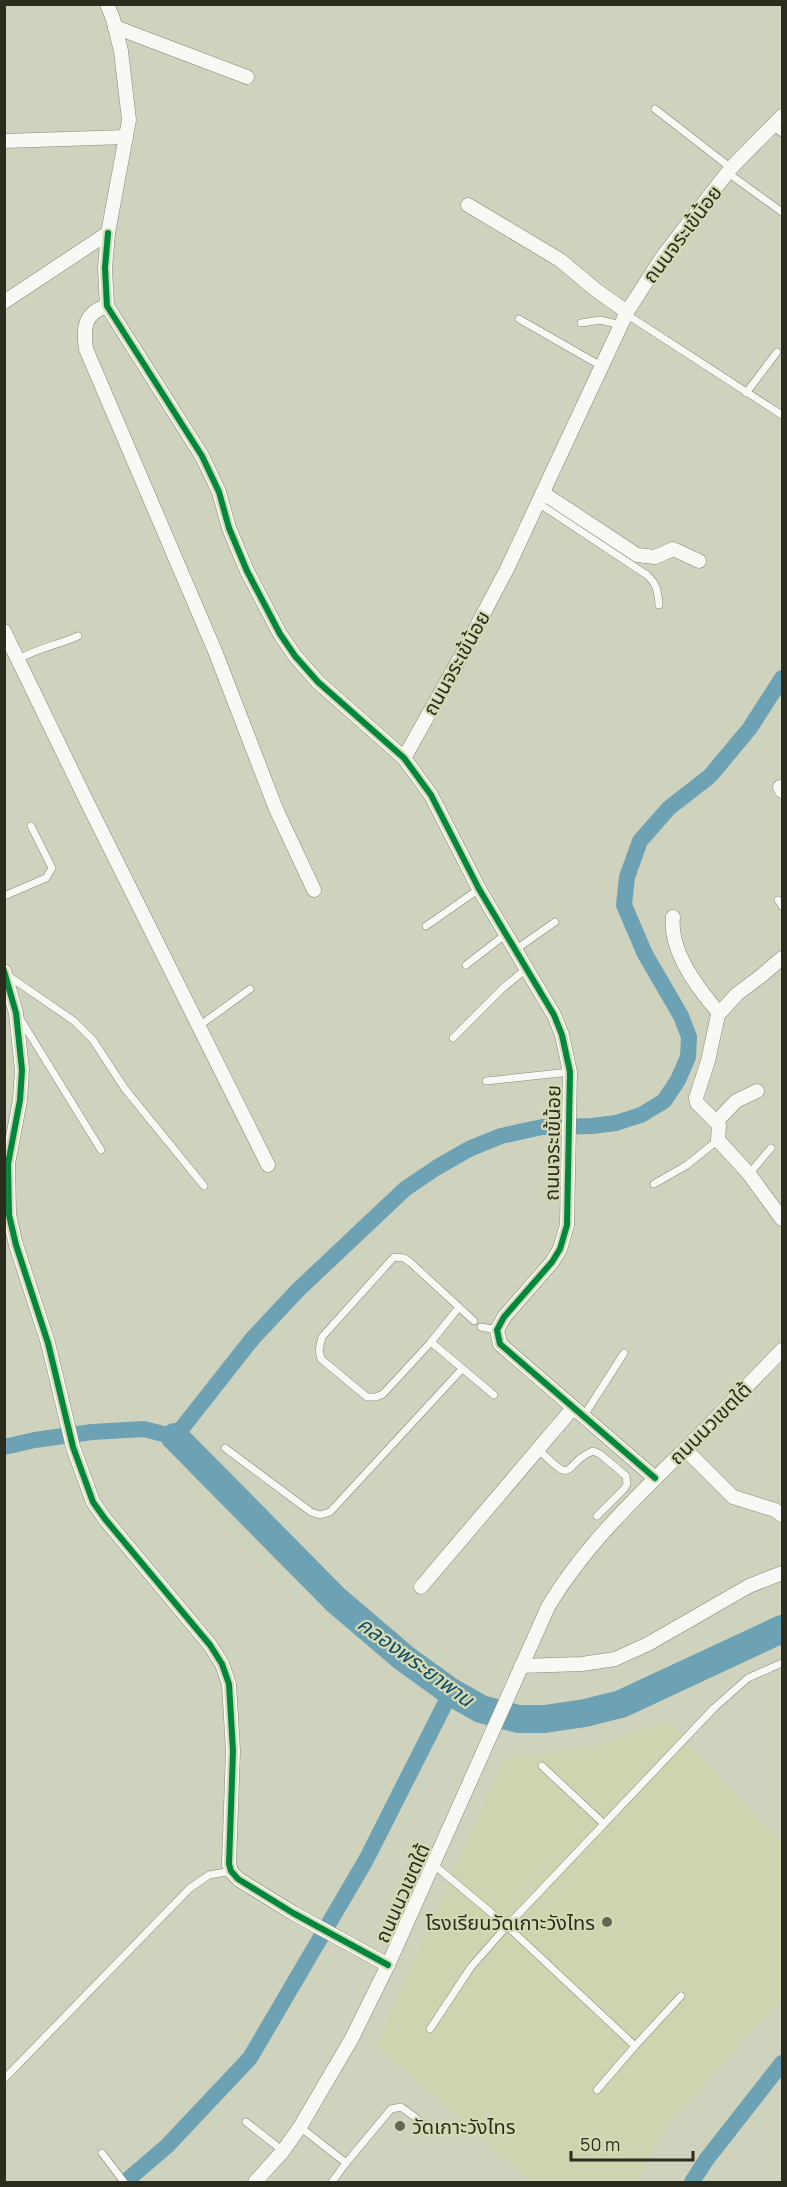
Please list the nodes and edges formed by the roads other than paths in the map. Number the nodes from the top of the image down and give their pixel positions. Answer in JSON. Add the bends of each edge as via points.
{"nodes":[{"id":1,"x":107,"y":4,"type":"edge"},
{"id":2,"x":115,"y":27,"type":"junction"},
{"id":3,"x":247,"y":77,"type":"dead end"},
{"id":4,"x":655,"y":109,"type":"dead end"},
{"id":5,"x":779,"y":125,"type":"edge"},
{"id":6,"x":126,"y":137,"type":"junction"},
{"id":7,"x":4,"y":141,"type":"edge"},
{"id":8,"x":729,"y":171,"type":"junction"},
{"id":9,"x":468,"y":205,"type":"dead end"},
{"id":10,"x":783,"y":212,"type":"edge"},
{"id":11,"x":108,"y":233,"type":"junction"},
{"id":12,"x":4,"y":302,"type":"edge"},
{"id":13,"x":107,"y":306,"type":"junction"},
{"id":14,"x":625,"y":317,"type":"junction"},
{"id":15,"x":519,"y":319,"type":"dead end"},
{"id":16,"x":581,"y":323,"type":"dead end"},
{"id":17,"x":777,"y":352,"type":"dead end"},
{"id":18,"x":600,"y":366,"type":"junction"},
{"id":19,"x":746,"y":393,"type":"junction"},
{"id":20,"x":783,"y":415,"type":"edge"},
{"id":21,"x":541,"y":498,"type":"junction"},
{"id":22,"x":699,"y":561,"type":"dead end"},
{"id":23,"x":659,"y":605,"type":"dead end"},
{"id":24,"x":4,"y":631,"type":"edge"},
{"id":25,"x":78,"y":636,"type":"dead end"},
{"id":26,"x":19,"y":659,"type":"junction"},
{"id":27,"x":404,"y":758,"type":"junction"},
{"id":28,"x":31,"y":826,"type":"dead end"},
{"id":29,"x":479,"y":889,"type":"junction"},
{"id":30,"x":314,"y":890,"type":"dead end"},
{"id":31,"x":4,"y":896,"type":"edge"},
{"id":32,"x":673,"y":917,"type":"dead end"},
{"id":33,"x":555,"y":922,"type":"dead end"},
{"id":34,"x":426,"y":926,"type":"dead end"},
{"id":35,"x":506,"y":934,"type":"junction"},
{"id":36,"x":515,"y":950,"type":"junction"},
{"id":37,"x":783,"y":958,"type":"edge"},
{"id":38,"x":466,"y":965,"type":"dead end"},
{"id":39,"x":526,"y":969,"type":"junction"},
{"id":40,"x":5,"y":979,"type":"edge"},
{"id":41,"x":250,"y":989,"type":"dead end"},
{"id":42,"x":16,"y":1013,"type":"junction"},
{"id":43,"x":720,"y":1013,"type":"junction"},
{"id":44,"x":199,"y":1026,"type":"junction"},
{"id":45,"x":453,"y":1038,"type":"dead end"},
{"id":46,"x":570,"y":1072,"type":"junction"},
{"id":47,"x":486,"y":1082,"type":"dead end"},
{"id":48,"x":756,"y":1091,"type":"dead end"},
{"id":49,"x":717,"y":1122,"type":"junction"},
{"id":50,"x":9,"y":1135,"type":"edge"},
{"id":51,"x":718,"y":1140,"type":"junction"},
{"id":52,"x":771,"y":1148,"type":"dead end"},
{"id":53,"x":101,"y":1150,"type":"dead end"},
{"id":54,"x":268,"y":1165,"type":"dead end"},
{"id":55,"x":749,"y":1174,"type":"junction"},
{"id":56,"x":654,"y":1184,"type":"dead end"},
{"id":57,"x":204,"y":1186,"type":"dead end"},
{"id":58,"x":783,"y":1219,"type":"edge"},
{"id":59,"x":459,"y":1307,"type":"junction"},
{"id":60,"x":474,"y":1321,"type":"dead end"},
{"id":61,"x":481,"y":1326,"type":"dead end"},
{"id":62,"x":498,"y":1330,"type":"junction"},
{"id":63,"x":431,"y":1342,"type":"junction"},
{"id":64,"x":783,"y":1350,"type":"edge"},
{"id":65,"x":624,"y":1353,"type":"dead end"},
{"id":66,"x":462,"y":1369,"type":"junction"},
{"id":67,"x":494,"y":1395,"type":"dead end"},
{"id":68,"x":578,"y":1413,"type":"junction"},
{"id":69,"x":225,"y":1448,"type":"dead end"},
{"id":70,"x":685,"y":1449,"type":"junction"},
{"id":71,"x":539,"y":1450,"type":"junction"},
{"id":72,"x":655,"y":1478,"type":"junction"},
{"id":73,"x":783,"y":1515,"type":"edge"},
{"id":74,"x":597,"y":1516,"type":"dead end"},
{"id":75,"x":783,"y":1573,"type":"edge"},
{"id":76,"x":421,"y":1587,"type":"dead end"},
{"id":77,"x":783,"y":1663,"type":"edge"},
{"id":78,"x":518,"y":1672,"type":"junction"},
{"id":79,"x":542,"y":1766,"type":"dead end"},
{"id":80,"x":603,"y":1823,"type":"junction"},
{"id":81,"x":433,"y":1863,"type":"junction"},
{"id":82,"x":231,"y":1871,"type":"junction"},
{"id":83,"x":507,"y":1926,"type":"junction"},
{"id":84,"x":388,"y":1965,"type":"junction"},
{"id":85,"x":681,"y":1996,"type":"dead end"},
{"id":86,"x":430,"y":2029,"type":"dead end"},
{"id":87,"x":635,"y":2046,"type":"junction"},
{"id":88,"x":4,"y":2079,"type":"edge"},
{"id":89,"x":597,"y":2090,"type":"dead end"},
{"id":90,"x":246,"y":2122,"type":"dead end"},
{"id":91,"x":427,"y":2126,"type":"dead end"},
{"id":92,"x":300,"y":2127,"type":"junction"},
{"id":93,"x":283,"y":2151,"type":"junction"},
{"id":94,"x":102,"y":2153,"type":"dead end"},
{"id":95,"x":346,"y":2163,"type":"junction"},
{"id":96,"x":124,"y":2182,"type":"edge"},
{"id":97,"x":255,"y":2182,"type":"edge"},
{"id":98,"x":332,"y":2182,"type":"edge"}],
"edges":[{"from":1,"to":2,"type":"street"},
{"from":2,"to":3,"type":"street"},
{"from":2,"to":6,"type":"street","via":[[129,120]]},
{"from":4,"to":8,"type":"lane"},
{"from":5,"to":8,"type":"street","name":"ถนนจระเข้น้อย"},
{"from":6,"to":7,"type":"street"},
{"from":6,"to":11,"type":"street"},
{"from":8,"to":10,"type":"lane"},
{"from":8,"to":14,"type":"street","name":"ถนนจระเข้น้อย","via":[[663,256]]},
{"from":9,"to":14,"type":"street","via":[[560,260]]},
{"from":11,"to":12,"type":"street"},
{"from":11,"to":13,"type":"street"},
{"from":13,"to":27,"type":"street","via":[[202,456],[247,571],[280,634],[318,682]]},
{"from":13,"to":30,"type":"street","via":[[95,310],[88,318],[84,332],[86,349],[215,651],[276,809]]},
{"from":14,"to":16,"type":"lane"},
{"from":14,"to":18,"type":"street","name":"ถนนจระเข้น้อย"},
{"from":14,"to":19,"type":"lane"},
{"from":15,"to":18,"type":"lane"},
{"from":17,"to":19,"type":"lane"},
{"from":18,"to":21,"type":"street","name":"ถนนจระเข้น้อย"},
{"from":19,"to":20,"type":"lane"},
{"from":21,"to":22,"type":"street","via":[[638,555],[655,557],[673,549]]},
{"from":21,"to":23,"type":"lane","via":[[654,581]]},
{"from":21,"to":27,"type":"street","name":"ถนนจระเข้น้อย"},
{"from":24,"to":26,"type":"street"},
{"from":25,"to":26,"type":"lane"},
{"from":26,"to":44,"type":"street"},
{"from":27,"to":29,"type":"street","name":"ถนนจระเข้น้อย","via":[[430,795]]},
{"from":28,"to":31,"type":"lane","via":[[52,868],[50,875]]},
{"from":29,"to":34,"type":"lane"},
{"from":29,"to":35,"type":"street","name":"ถนนจระเข้น้อย"},
{"from":32,"to":43,"type":"street","via":[[672,932],[677,946],[701,992]]},
{"from":33,"to":36,"type":"lane"},
{"from":35,"to":36,"type":"street","name":"ถนนจระเข้น้อย"},
{"from":35,"to":38,"type":"lane"},
{"from":36,"to":39,"type":"street","name":"ถนนจระเข้น้อย"},
{"from":37,"to":43,"type":"street","via":[[737,994]]},
{"from":39,"to":45,"type":"lane"},
{"from":39,"to":46,"type":"street","name":"ถนนจระเข้น้อย","via":[[554,1015]]},
{"from":40,"to":42,"type":"street"},
{"from":40,"to":57,"type":"lane","via":[[74,1021],[93,1040],[125,1089]]},
{"from":41,"to":44,"type":"lane"},
{"from":42,"to":50,"type":"street","via":[[22,1070],[20,1100]]},
{"from":42,"to":53,"type":"lane"},
{"from":43,"to":49,"type":"street","via":[[696,1098]]},
{"from":44,"to":54,"type":"street"},
{"from":46,"to":47,"type":"lane"},
{"from":46,"to":62,"type":"street","name":"ถนนจระเข้น้อย","via":[[567,1225],[552,1262],[504,1317]]},
{"from":48,"to":49,"type":"street","via":[[736,1101]]},
{"from":49,"to":51,"type":"street"},
{"from":50,"to":82,"type":"street","via":[[9,1215],[48,1343],[73,1447],[93,1502],[210,1646],[230,1684]]},
{"from":51,"to":55,"type":"street"},
{"from":51,"to":56,"type":"lane","via":[[687,1165]]},
{"from":52,"to":55,"type":"lane"},
{"from":55,"to":58,"type":"street"},
{"from":59,"to":60,"type":"lane"},
{"from":59,"to":63,"type":"lane"},
{"from":59,"to":63,"type":"lane","via":[[410,1262],[394,1257],[322,1337],[319,1350],[321,1359],[337,1374],[367,1397],[376,1397]]},
{"from":61,"to":62,"type":"lane"},
{"from":62,"to":68,"type":"street","via":[[500,1344]]},
{"from":63,"to":66,"type":"lane"},
{"from":64,"to":70,"type":"street","name":"ถนนนวเขตใต้"},
{"from":65,"to":68,"type":"lane"},
{"from":66,"to":67,"type":"lane"},
{"from":66,"to":69,"type":"lane","via":[[330,1512],[311,1512]]},
{"from":68,"to":71,"type":"street"},
{"from":68,"to":72,"type":"street"},
{"from":70,"to":72,"type":"street","name":"ถนนนวเขตใต้"},
{"from":70,"to":73,"type":"street","via":[[733,1497]]},
{"from":71,"to":74,"type":"lane","via":[[564,1471],[593,1451],[626,1476],[624,1489]]},
{"from":71,"to":76,"type":"street"},
{"from":72,"to":78,"type":"street","name":"ถนนนวเขตใต้","via":[[565,1578]]},
{"from":75,"to":78,"type":"street","via":[[749,1586],[615,1659]]},
{"from":77,"to":80,"type":"lane","via":[[748,1678],[714,1708]]},
{"from":78,"to":81,"type":"street","name":"ถนนนวเขตใต้"},
{"from":79,"to":80,"type":"lane"},
{"from":80,"to":83,"type":"lane"},
{"from":81,"to":83,"type":"lane"},
{"from":81,"to":84,"type":"street","name":"ถนนนวเขตใต้"},
{"from":82,"to":84,"type":"street","via":[[293,1913]]},
{"from":82,"to":88,"type":"lane","via":[[209,1875],[190,1888]]},
{"from":83,"to":86,"type":"lane","via":[[471,1967]]},
{"from":83,"to":87,"type":"lane"},
{"from":84,"to":92,"type":"street","name":"ถนนนวเขตใต้","via":[[352,2038]]},
{"from":85,"to":87,"type":"lane"},
{"from":87,"to":89,"type":"lane"},
{"from":90,"to":93,"type":"lane"},
{"from":91,"to":95,"type":"lane","via":[[401,2107],[391,2109]]},
{"from":92,"to":93,"type":"street","name":"ถนนนวเขตใต้"},
{"from":92,"to":95,"type":"lane"},
{"from":93,"to":97,"type":"street","name":"ถนนนวเขตใต้"},
{"from":94,"to":96,"type":"lane"},
{"from":95,"to":98,"type":"lane"}]}
